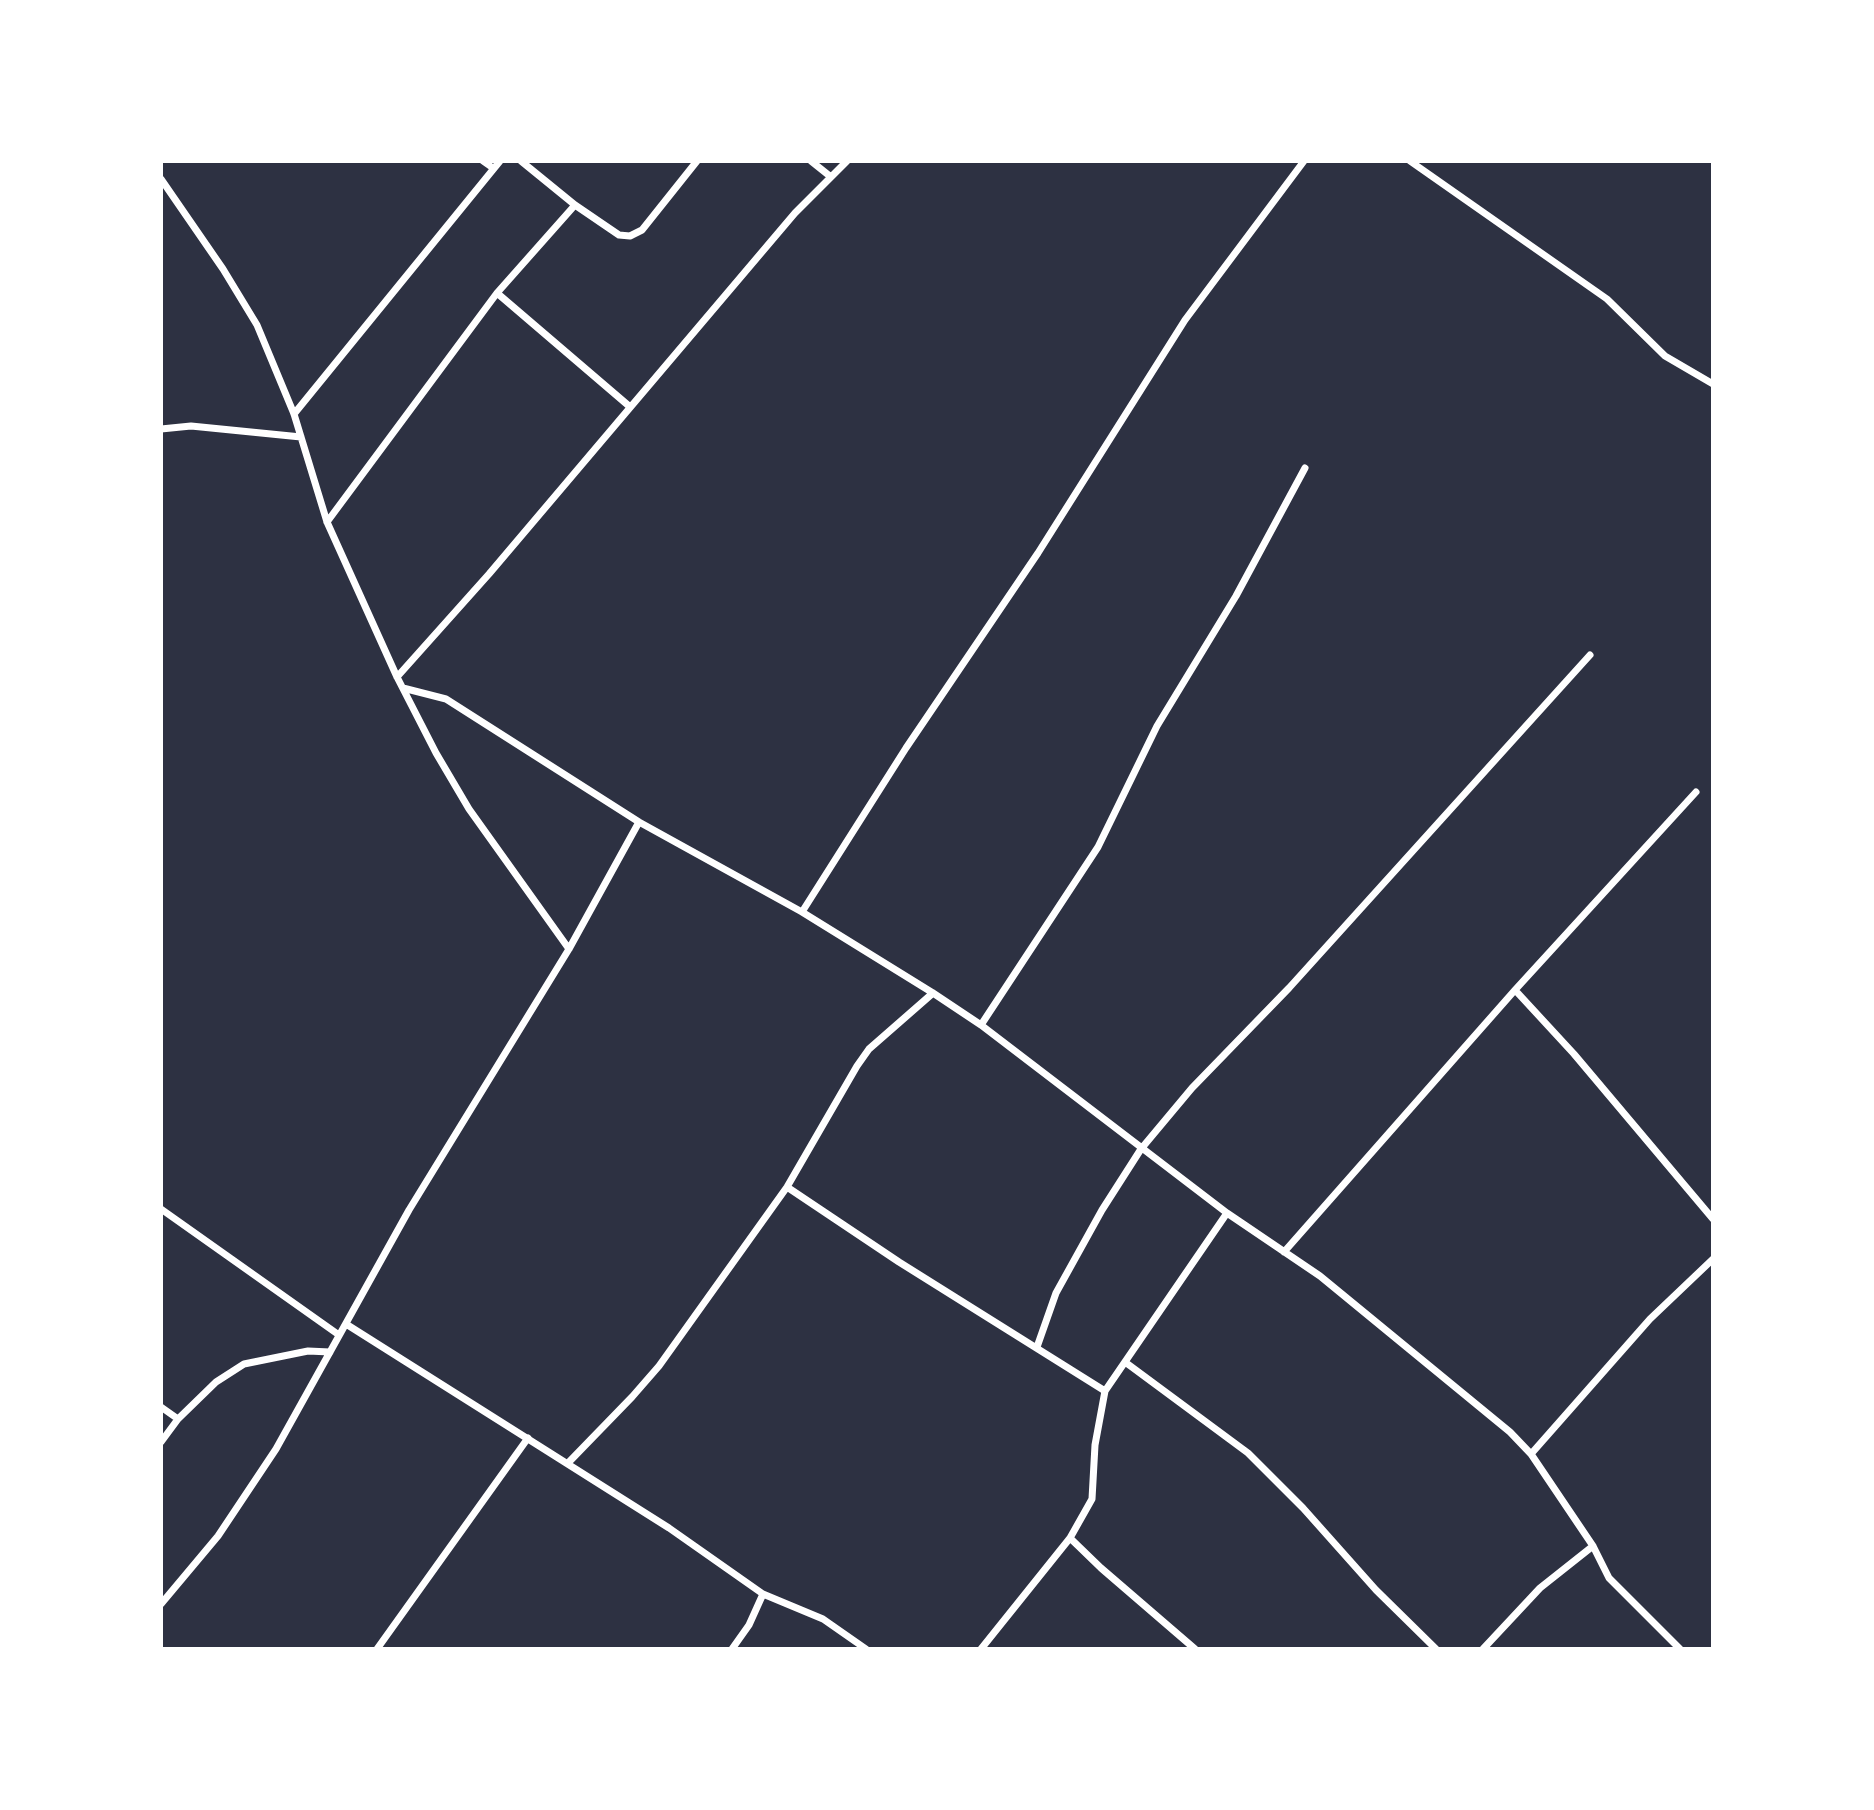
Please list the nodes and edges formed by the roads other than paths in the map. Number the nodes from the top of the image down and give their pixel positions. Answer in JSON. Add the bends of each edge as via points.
{"nodes":[{"id":1,"x":483,"y":161,"type":"edge"},
{"id":2,"x":500,"y":161,"type":"edge"},
{"id":3,"x":521,"y":161,"type":"edge"},
{"id":4,"x":697,"y":161,"type":"edge"},
{"id":5,"x":811,"y":161,"type":"edge"},
{"id":6,"x":847,"y":161,"type":"edge"},
{"id":7,"x":1304,"y":161,"type":"edge"},
{"id":8,"x":1410,"y":161,"type":"edge"},
{"id":9,"x":493,"y":168,"type":"junction"},
{"id":10,"x":831,"y":177,"type":"junction"},
{"id":11,"x":161,"y":179,"type":"edge"},
{"id":12,"x":575,"y":205,"type":"junction"},
{"id":13,"x":497,"y":293,"type":"junction"},
{"id":14,"x":1713,"y":384,"type":"edge"},
{"id":15,"x":629,"y":406,"type":"junction"},
{"id":16,"x":294,"y":414,"type":"junction"},
{"id":17,"x":161,"y":429,"type":"edge"},
{"id":18,"x":301,"y":437,"type":"junction"},
{"id":19,"x":1305,"y":468,"type":"dead end"},
{"id":20,"x":327,"y":522,"type":"junction"},
{"id":21,"x":1590,"y":655,"type":"dead end"},
{"id":22,"x":397,"y":677,"type":"junction"},
{"id":23,"x":403,"y":688,"type":"junction"},
{"id":24,"x":1696,"y":792,"type":"dead end"},
{"id":25,"x":639,"y":822,"type":"junction"},
{"id":26,"x":802,"y":912,"type":"junction"},
{"id":27,"x":569,"y":949,"type":"junction"},
{"id":28,"x":1515,"y":990,"type":"junction"},
{"id":29,"x":933,"y":993,"type":"junction"},
{"id":30,"x":981,"y":1025,"type":"junction"},
{"id":31,"x":1141,"y":1149,"type":"junction"},
{"id":32,"x":787,"y":1187,"type":"junction"},
{"id":33,"x":161,"y":1209,"type":"edge"},
{"id":34,"x":1227,"y":1213,"type":"junction"},
{"id":35,"x":1713,"y":1219,"type":"edge"},
{"id":36,"x":1284,"y":1252,"type":"junction"},
{"id":37,"x":1713,"y":1259,"type":"edge"},
{"id":38,"x":345,"y":1324,"type":"junction"},
{"id":39,"x":339,"y":1335,"type":"junction"},
{"id":40,"x":1037,"y":1347,"type":"junction"},
{"id":41,"x":330,"y":1352,"type":"junction"},
{"id":42,"x":1125,"y":1362,"type":"junction"},
{"id":43,"x":1105,"y":1391,"type":"junction"},
{"id":44,"x":161,"y":1407,"type":"edge"},
{"id":45,"x":178,"y":1419,"type":"junction"},
{"id":46,"x":528,"y":1438,"type":"junction"},
{"id":47,"x":161,"y":1442,"type":"edge"},
{"id":48,"x":1531,"y":1454,"type":"junction"},
{"id":49,"x":568,"y":1463,"type":"junction"},
{"id":50,"x":1070,"y":1538,"type":"junction"},
{"id":51,"x":1593,"y":1546,"type":"junction"},
{"id":52,"x":763,"y":1594,"type":"junction"},
{"id":53,"x":161,"y":1604,"type":"edge"},
{"id":54,"x":377,"y":1649,"type":"edge"},
{"id":55,"x":732,"y":1649,"type":"edge"},
{"id":56,"x":866,"y":1649,"type":"edge"},
{"id":57,"x":981,"y":1649,"type":"edge"},
{"id":58,"x":1195,"y":1649,"type":"edge"},
{"id":59,"x":1436,"y":1649,"type":"edge"},
{"id":60,"x":1483,"y":1649,"type":"edge"},
{"id":61,"x":1680,"y":1649,"type":"edge"}],
"edges":[{"from":1,"to":9,"type":"street"},
{"from":2,"to":9,"type":"street"},
{"from":3,"to":12,"type":"street"},
{"from":4,"to":12,"type":"street","via":[[642,230],[630,236],[619,235]]},
{"from":5,"to":10,"type":"street"},
{"from":6,"to":10,"type":"street"},
{"from":7,"to":26,"type":"street","via":[[1185,320]]},
{"from":8,"to":14,"type":"street","via":[[1607,299],[1665,356]]},
{"from":9,"to":16,"type":"street"},
{"from":10,"to":15,"type":"street","via":[[795,212]]},
{"from":11,"to":16,"type":"street","via":[[257,325]]},
{"from":12,"to":13,"type":"street"},
{"from":13,"to":15,"type":"street"},
{"from":13,"to":20,"type":"street"},
{"from":15,"to":22,"type":"street"},
{"from":16,"to":18,"type":"street"},
{"from":17,"to":18,"type":"street","via":[[191,426]]},
{"from":18,"to":20,"type":"street"},
{"from":19,"to":30,"type":"street","via":[[1236,596],[1157,726],[1098,847]]},
{"from":20,"to":22,"type":"street"},
{"from":21,"to":31,"type":"street"},
{"from":22,"to":23,"type":"street"},
{"from":23,"to":25,"type":"street","via":[[446,699]]},
{"from":23,"to":27,"type":"street","via":[[469,809]]},
{"from":24,"to":28,"type":"street"},
{"from":25,"to":26,"type":"street"},
{"from":25,"to":27,"type":"street"},
{"from":26,"to":29,"type":"street"},
{"from":27,"to":38,"type":"street","via":[[409,1210]]},
{"from":28,"to":35,"type":"street"},
{"from":28,"to":36,"type":"street"},
{"from":29,"to":30,"type":"street"},
{"from":29,"to":32,"type":"street","via":[[869,1049]]},
{"from":30,"to":31,"type":"street"},
{"from":31,"to":34,"type":"street"},
{"from":31,"to":40,"type":"street","via":[[1056,1293]]},
{"from":32,"to":40,"type":"street"},
{"from":32,"to":49,"type":"street","via":[[659,1366]]},
{"from":33,"to":39,"type":"street"},
{"from":34,"to":36,"type":"street"},
{"from":34,"to":42,"type":"street"},
{"from":36,"to":48,"type":"street","via":[[1460,1389]]},
{"from":37,"to":48,"type":"street","via":[[1650,1319]]},
{"from":38,"to":39,"type":"street"},
{"from":38,"to":46,"type":"street"},
{"from":39,"to":41,"type":"street"},
{"from":40,"to":43,"type":"street"},
{"from":41,"to":45,"type":"street","via":[[308,1350],[244,1364],[216,1382]]},
{"from":41,"to":53,"type":"street","via":[[269,1460],[218,1536]]},
{"from":42,"to":43,"type":"street"},
{"from":42,"to":59,"type":"street","via":[[1248,1453]]},
{"from":43,"to":50,"type":"street","via":[[1092,1499]]},
{"from":44,"to":45,"type":"street"},
{"from":45,"to":47,"type":"street"},
{"from":46,"to":49,"type":"street"},
{"from":46,"to":54,"type":"street"},
{"from":48,"to":51,"type":"street"},
{"from":49,"to":52,"type":"street"},
{"from":50,"to":57,"type":"street"},
{"from":50,"to":58,"type":"street"},
{"from":51,"to":60,"type":"street","via":[[1540,1588]]},
{"from":51,"to":61,"type":"street","via":[[1609,1578]]},
{"from":52,"to":55,"type":"street"},
{"from":52,"to":56,"type":"street","via":[[824,1619]]}]}
